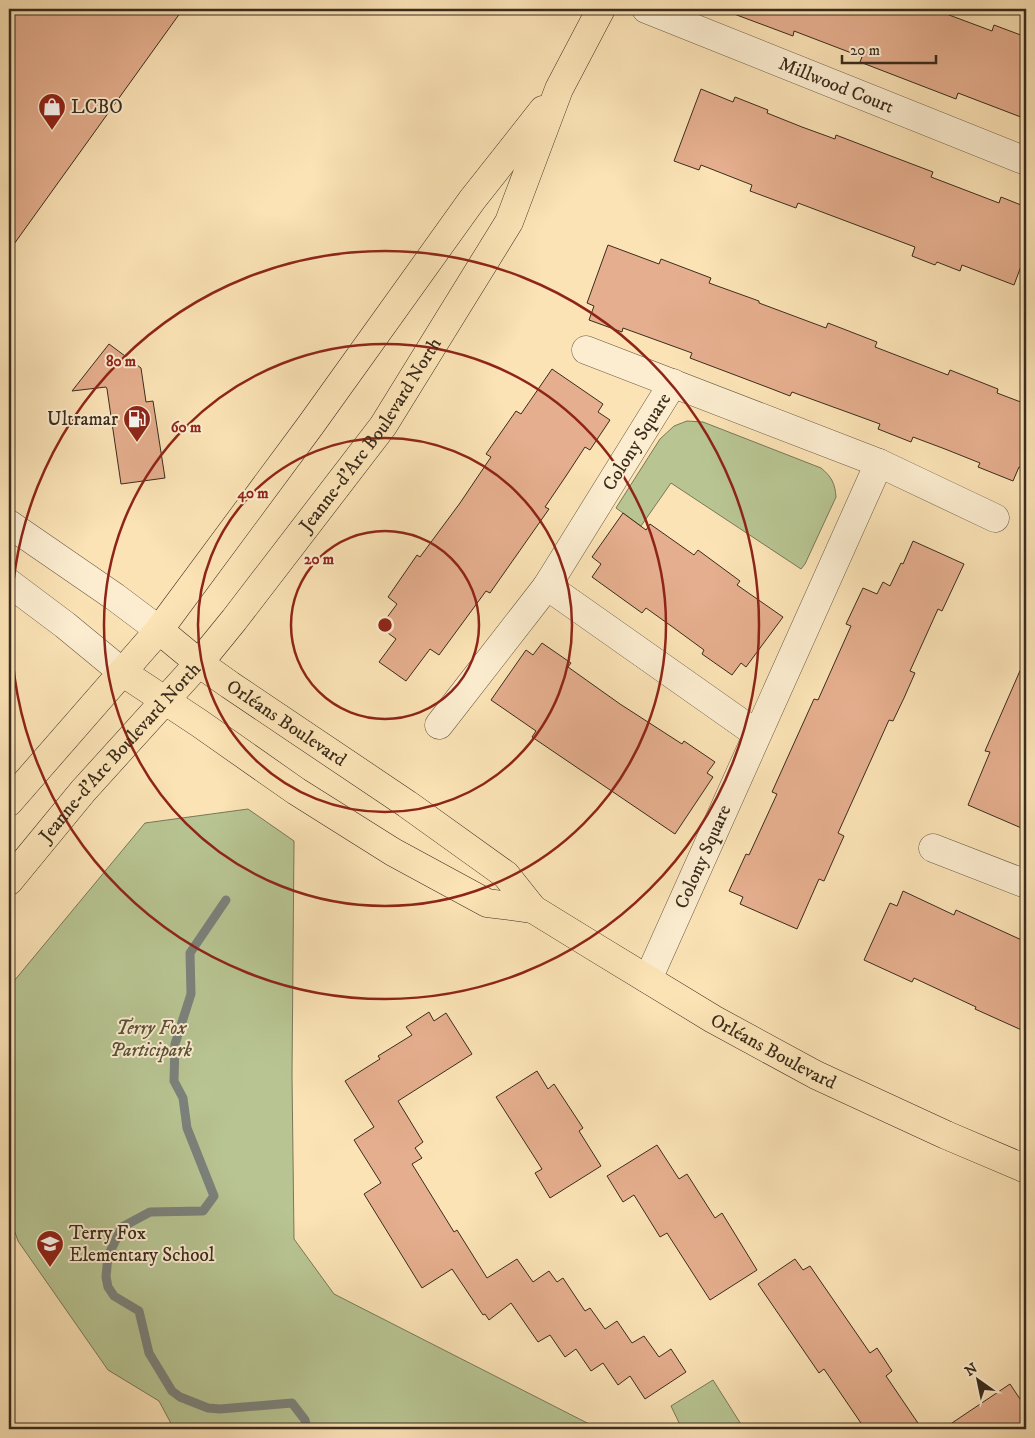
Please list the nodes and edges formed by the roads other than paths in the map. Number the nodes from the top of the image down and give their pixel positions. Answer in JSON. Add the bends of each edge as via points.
{"nodes":[{"id":1,"x":601,"y":9,"type":"edge"},
{"id":2,"x":646,"y":9,"type":"edge"},
{"id":3,"x":559,"y":89,"type":"junction"},
{"id":4,"x":1026,"y":161,"type":"edge"},
{"id":5,"x":586,"y":350,"type":"dead end"},
{"id":6,"x":673,"y":383,"type":"junction"},
{"id":7,"x":879,"y":463,"type":"junction"},
{"id":8,"x":995,"y":518,"type":"dead end"},
{"id":9,"x":9,"y":524,"type":"edge"},
{"id":10,"x":9,"y":583,"type":"edge"},
{"id":11,"x":547,"y":586,"type":"junction"},
{"id":12,"x":159,"y":630,"type":"junction"},
{"id":13,"x":199,"y":663,"type":"junction"},
{"id":14,"x":122,"y":672,"type":"junction"},
{"id":15,"x":165,"y":701,"type":"junction"},
{"id":16,"x":439,"y":725,"type":"dead end"},
{"id":17,"x":757,"y":734,"type":"junction"},
{"id":18,"x":9,"y":802,"type":"edge"},
{"id":19,"x":932,"y":848,"type":"dead end"},
{"id":20,"x":9,"y":881,"type":"edge"},
{"id":21,"x":1026,"y":884,"type":"edge"},
{"id":22,"x":533,"y":909,"type":"junction"},
{"id":23,"x":648,"y":979,"type":"junction"},
{"id":24,"x":1026,"y":1169,"type":"edge"}],
"edges":[{"from":1,"to":3,"type":"main road","name":"Jeanne-d'Arc Boulevard North"},
{"from":2,"to":4,"type":"street","name":"Millwood Court"},
{"from":3,"to":12,"type":"main road","name":"Jeanne-d'Arc Boulevard North","via":[[472,200]]},
{"from":3,"to":13,"type":"main road","name":"Jeanne-d'Arc Boulevard North","via":[[509,222],[383,426]]},
{"from":5,"to":6,"type":"street"},
{"from":6,"to":7,"type":"street","name":"Colony Square"},
{"from":6,"to":11,"type":"street","name":"Colony Square"},
{"from":7,"to":8,"type":"street","name":"Colony Square"},
{"from":7,"to":17,"type":"street","name":"Colony Square"},
{"from":9,"to":12,"type":"street","name":"Orléans Boulevard"},
{"from":10,"to":14,"type":"street","name":"Orléans Boulevard"},
{"from":11,"to":16,"type":"street","name":"Colony Square"},
{"from":11,"to":17,"type":"street"},
{"from":12,"to":13,"type":"main road","name":"Orléans Boulevard"},
{"from":12,"to":14,"type":"main road","name":"Jeanne-d'Arc Boulevard North"},
{"from":13,"to":15,"type":"main road","name":"Jeanne-d'Arc Boulevard North"},
{"from":13,"to":22,"type":"main road","name":"Orléans Boulevard","via":[[506,875]]},
{"from":14,"to":15,"type":"main road","name":"Orléans Boulevard"},
{"from":14,"to":18,"type":"main road","name":"Jeanne-d'Arc Boulevard North"},
{"from":15,"to":20,"type":"main road","name":"Jeanne-d'Arc Boulevard North"},
{"from":15,"to":22,"type":"main road","name":"Orléans Boulevard","via":[[392,852],[487,903]]},
{"from":17,"to":23,"type":"street","name":"Colony Square"},
{"from":19,"to":21,"type":"street"},
{"from":22,"to":23,"type":"main road","name":"Orléans Boulevard"},
{"from":23,"to":24,"type":"main road","name":"Orléans Boulevard","via":[[816,1075],[946,1136]]}]}
